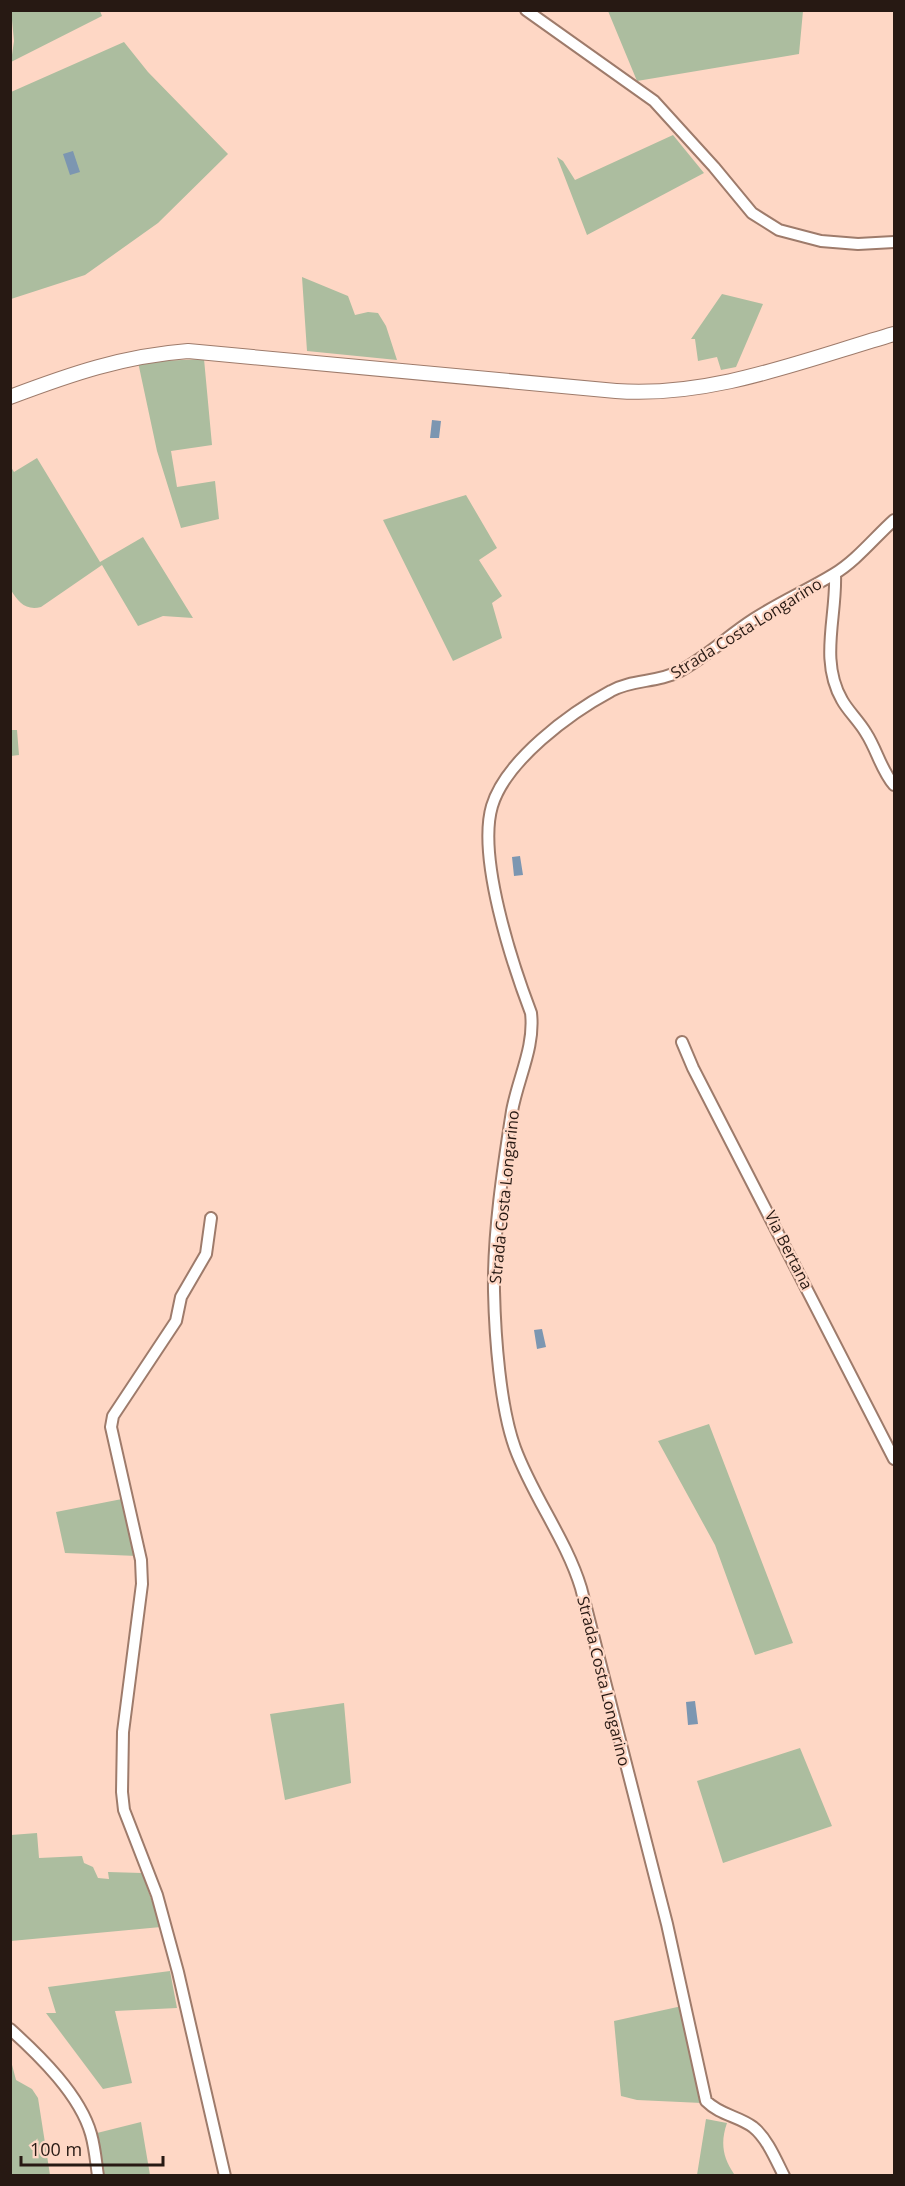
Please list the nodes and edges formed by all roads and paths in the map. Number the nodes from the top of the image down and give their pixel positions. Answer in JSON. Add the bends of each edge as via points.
{"nodes":[{"id":1,"x":526,"y":10,"type":"edge"},
{"id":2,"x":894,"y":242,"type":"edge"},
{"id":3,"x":894,"y":334,"type":"edge"},
{"id":4,"x":10,"y":397,"type":"edge"},
{"id":5,"x":894,"y":520,"type":"edge"},
{"id":6,"x":835,"y":574,"type":"junction"},
{"id":7,"x":894,"y":785,"type":"edge"},
{"id":8,"x":682,"y":1042,"type":"dead end"},
{"id":9,"x":211,"y":1218,"type":"dead end"},
{"id":10,"x":894,"y":1459,"type":"edge"},
{"id":11,"x":10,"y":2029,"type":"edge"},
{"id":12,"x":98,"y":2175,"type":"edge"},
{"id":13,"x":225,"y":2175,"type":"edge"},
{"id":14,"x":784,"y":2175,"type":"edge"}],
"edges":[{"from":1,"to":2,"type":"street","via":[[654,101],[752,213],[779,230],[820,241]]},
{"from":3,"to":4,"type":"street","via":[[683,391],[616,391],[188,351],[114,361]]},
{"from":5,"to":6,"type":"street","name":"Strada Costa Longarino"},
{"from":6,"to":7,"type":"street","via":[[830,639],[833,679]]},
{"from":6,"to":14,"type":"street","name":"Strada Costa Longarino","via":[[755,618],[680,671],[613,690],[586,706],[535,746],[508,775],[488,822],[505,940],[532,1025],[512,1109],[497,1237],[494,1291],[509,1429],[581,1588],[667,1924],[706,2101],[714,2109],[753,2127],[767,2143]]},
{"from":8,"to":10,"type":"street","name":"Via Bertana"},
{"from":9,"to":13,"type":"street","via":[[206,1254],[180,1297],[176,1321],[113,1416],[111,1426],[138,1540],[142,1584],[123,1732],[124,1810],[157,1895]]},
{"from":11,"to":12,"type":"street","via":[[48,2066],[80,2111],[91,2133]]}]}
